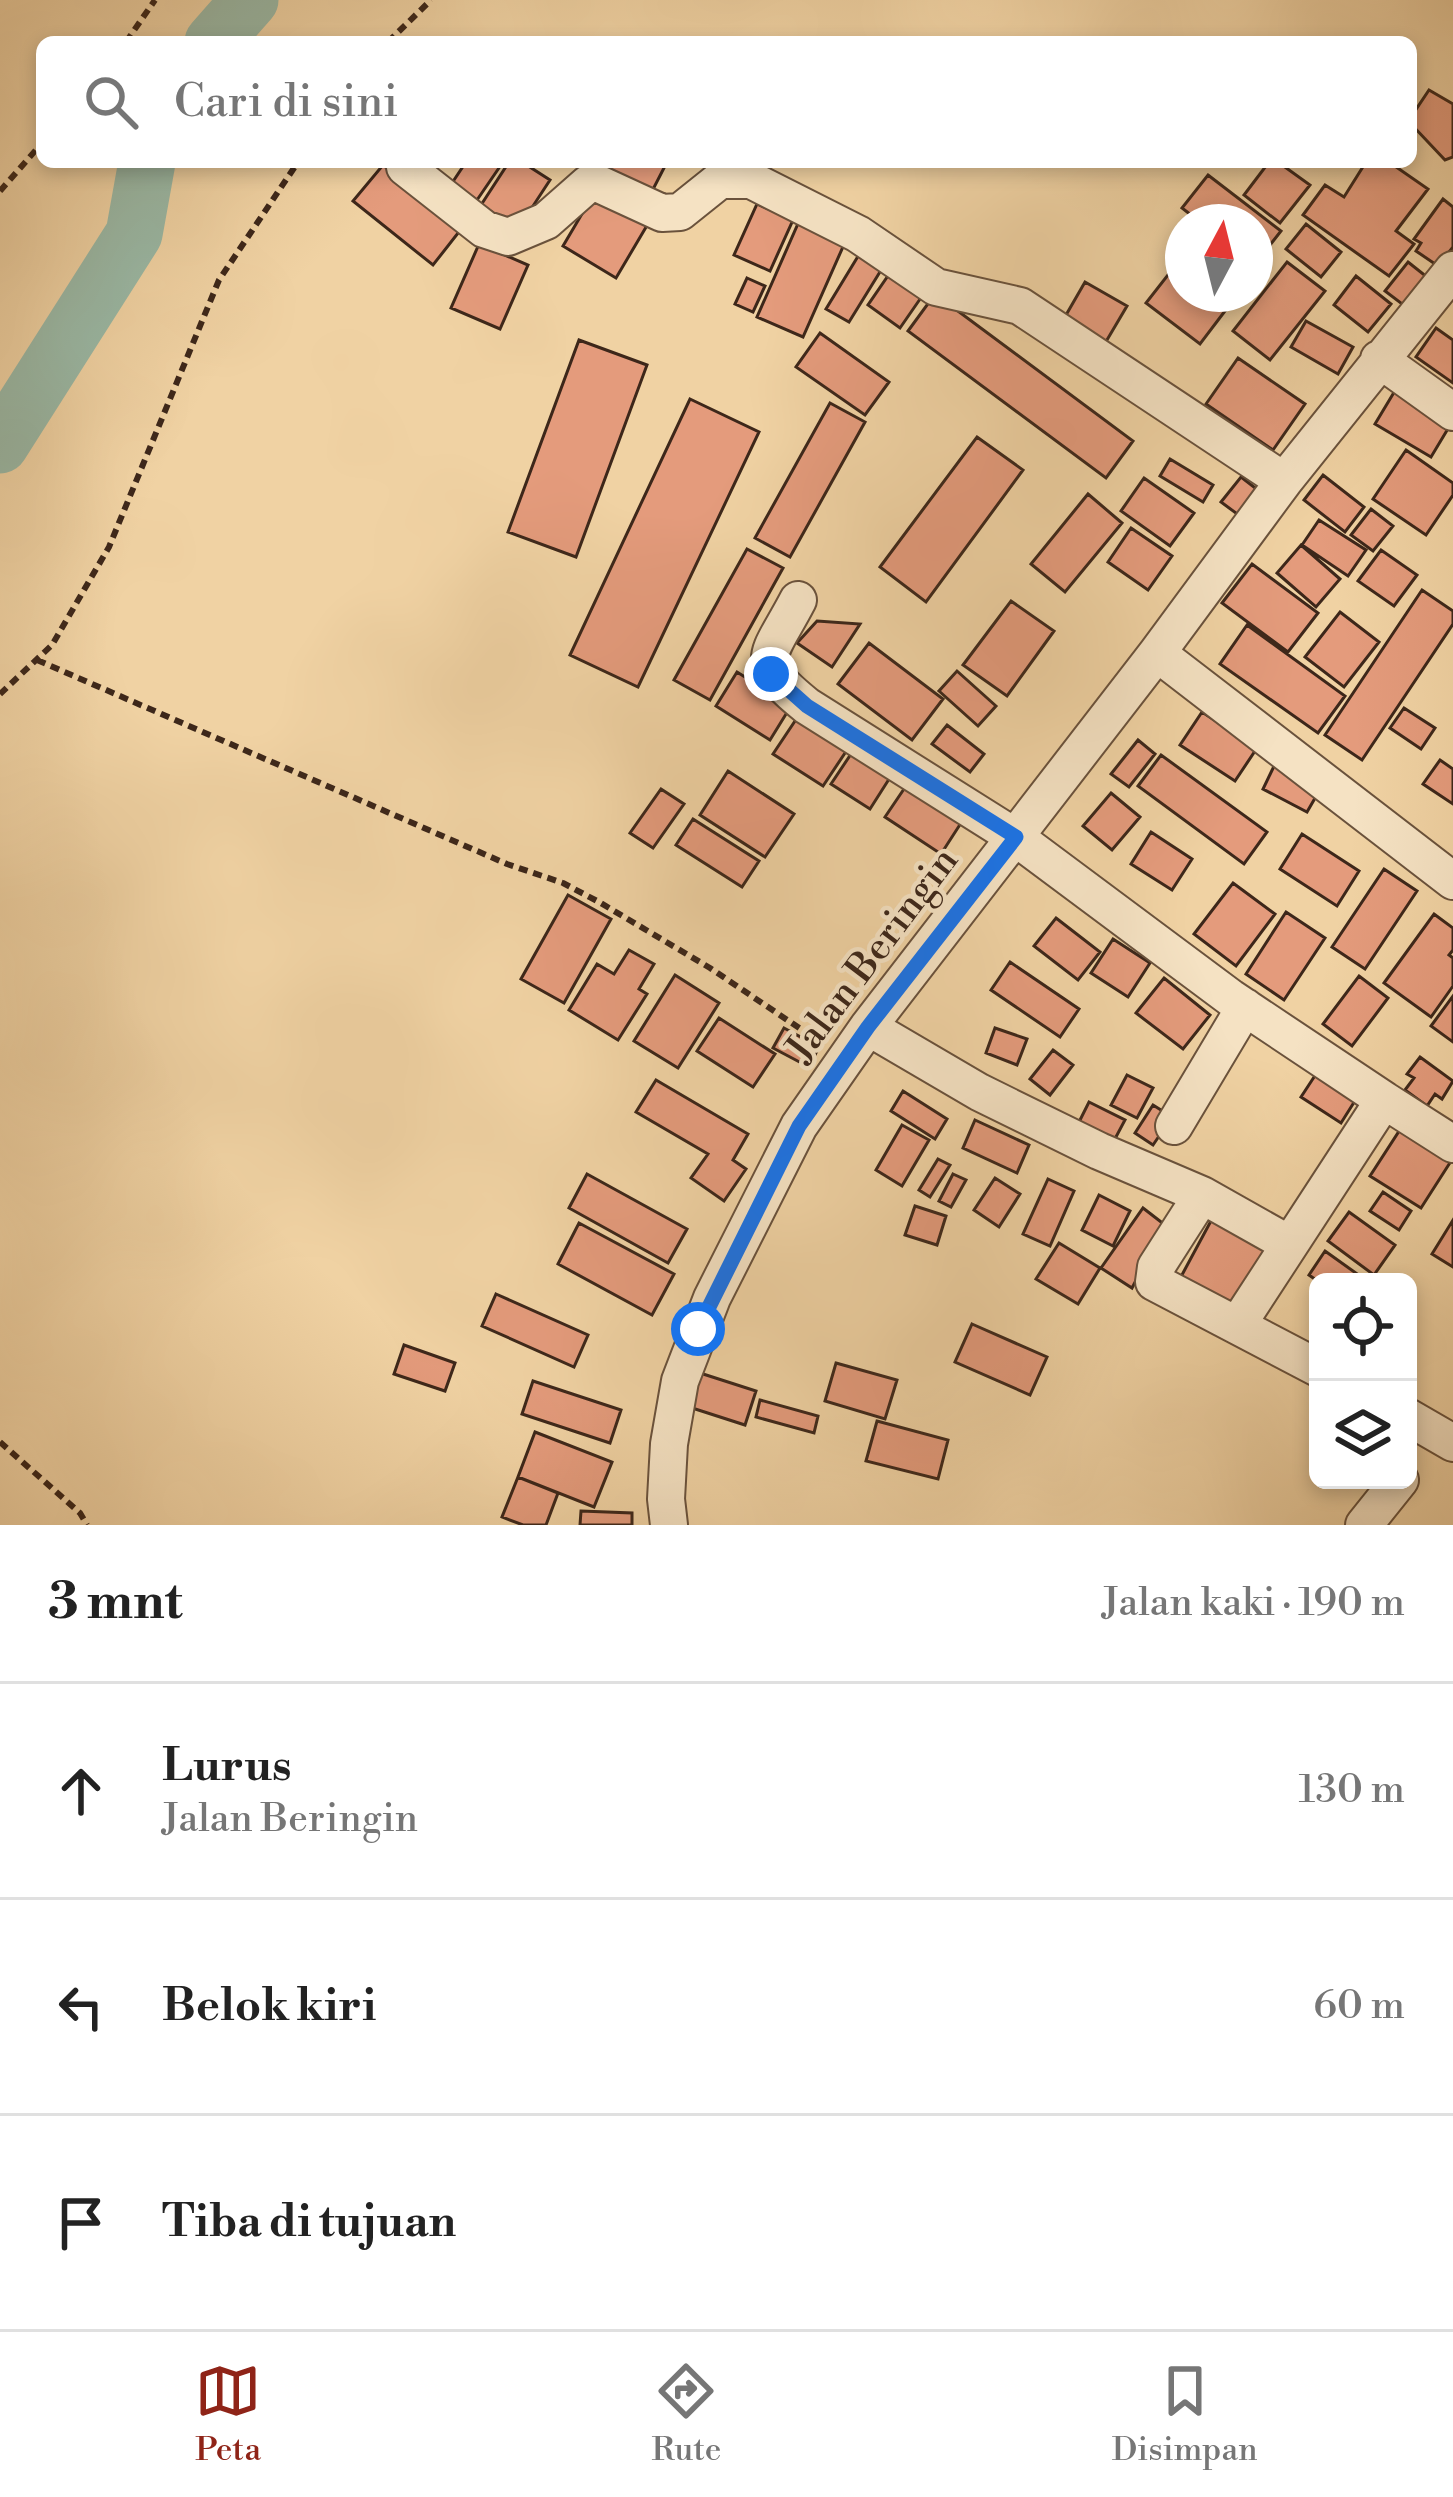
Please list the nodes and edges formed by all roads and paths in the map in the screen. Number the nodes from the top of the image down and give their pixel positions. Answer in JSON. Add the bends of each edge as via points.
{"nodes":[{"id":1,"x":154,"y":0,"type":"edge"},
{"id":2,"x":431,"y":0,"type":"edge"},
{"id":3,"x":130,"y":36,"type":"edge"},
{"id":4,"x":394,"y":36,"type":"edge"},
{"id":5,"x":36,"y":150,"type":"edge"},
{"id":6,"x":294,"y":168,"type":"edge"},
{"id":7,"x":405,"y":168,"type":"edge"},
{"id":8,"x":0,"y":191,"type":"edge"},
{"id":9,"x":1453,"y":270,"type":"edge"},
{"id":10,"x":1440,"y":311,"type":"edge"},
{"id":11,"x":1379,"y":359,"type":"junction"},
{"id":12,"x":1453,"y":412,"type":"edge"},
{"id":13,"x":1284,"y":481,"type":"junction"},
{"id":14,"x":798,"y":600,"type":"dead end"},
{"id":15,"x":1157,"y":653,"type":"junction"},
{"id":16,"x":37,"y":660,"type":"junction"},
{"id":17,"x":0,"y":694,"type":"edge"},
{"id":18,"x":1016,"y":837,"type":"junction"},
{"id":19,"x":1453,"y":881,"type":"edge"},
{"id":20,"x":1245,"y":1007,"type":"junction"},
{"id":21,"x":868,"y":1027,"type":"junction"},
{"id":22,"x":842,"y":1063,"type":"junction"},
{"id":23,"x":1384,"y":1100,"type":"junction"},
{"id":24,"x":1174,"y":1126,"type":"dead end"},
{"id":25,"x":1453,"y":1144,"type":"edge"},
{"id":26,"x":1202,"y":1196,"type":"junction"},
{"id":27,"x":1289,"y":1244,"type":"junction"},
{"id":28,"x":1238,"y":1324,"type":"junction"},
{"id":29,"x":1309,"y":1363,"type":"edge"},
{"id":30,"x":0,"y":1442,"type":"edge"},
{"id":31,"x":1393,"y":1489,"type":"edge"},
{"id":32,"x":87,"y":1525,"type":"edge"},
{"id":33,"x":669,"y":1525,"type":"edge"},
{"id":34,"x":1364,"y":1525,"type":"edge"}],
"edges":[{"from":1,"to":3,"type":"path"},
{"from":2,"to":4,"type":"path"},
{"from":5,"to":8,"type":"path"},
{"from":6,"to":16,"type":"path","via":[[219,280],[109,547]]},
{"from":7,"to":13,"type":"street","via":[[484,229],[508,238],[546,221],[588,184],[662,213],[680,212],[720,180],[751,180],[858,234],[936,287],[1020,306]]},
{"from":9,"to":10,"type":"street","name":"Jalan Beringin"},
{"from":10,"to":11,"type":"street","name":"Jalan Beringin"},
{"from":11,"to":12,"type":"street"},
{"from":11,"to":13,"type":"street","name":"Jalan Beringin"},
{"from":13,"to":15,"type":"street","name":"Jalan Beringin"},
{"from":14,"to":18,"type":"street","via":[[769,656],[776,681]]},
{"from":15,"to":18,"type":"street","name":"Jalan Beringin"},
{"from":15,"to":19,"type":"street"},
{"from":16,"to":17,"type":"path"},
{"from":16,"to":22,"type":"path","via":[[563,884],[710,968]]},
{"from":18,"to":20,"type":"street"},
{"from":18,"to":21,"type":"street","name":"Jalan Beringin"},
{"from":20,"to":23,"type":"street"},
{"from":20,"to":24,"type":"street"},
{"from":21,"to":22,"type":"street","name":"Jalan Beringin"},
{"from":21,"to":26,"type":"street","via":[[979,1092]]},
{"from":22,"to":33,"type":"street","name":"Jalan Beringin","via":[[799,1126],[698,1329],[669,1444]]},
{"from":23,"to":25,"type":"street"},
{"from":23,"to":27,"type":"street"},
{"from":26,"to":27,"type":"street"},
{"from":26,"to":28,"type":"street","via":[[1154,1282]]},
{"from":27,"to":28,"type":"street"},
{"from":28,"to":29,"type":"street"},
{"from":30,"to":32,"type":"path"},
{"from":31,"to":34,"type":"street"}]}
